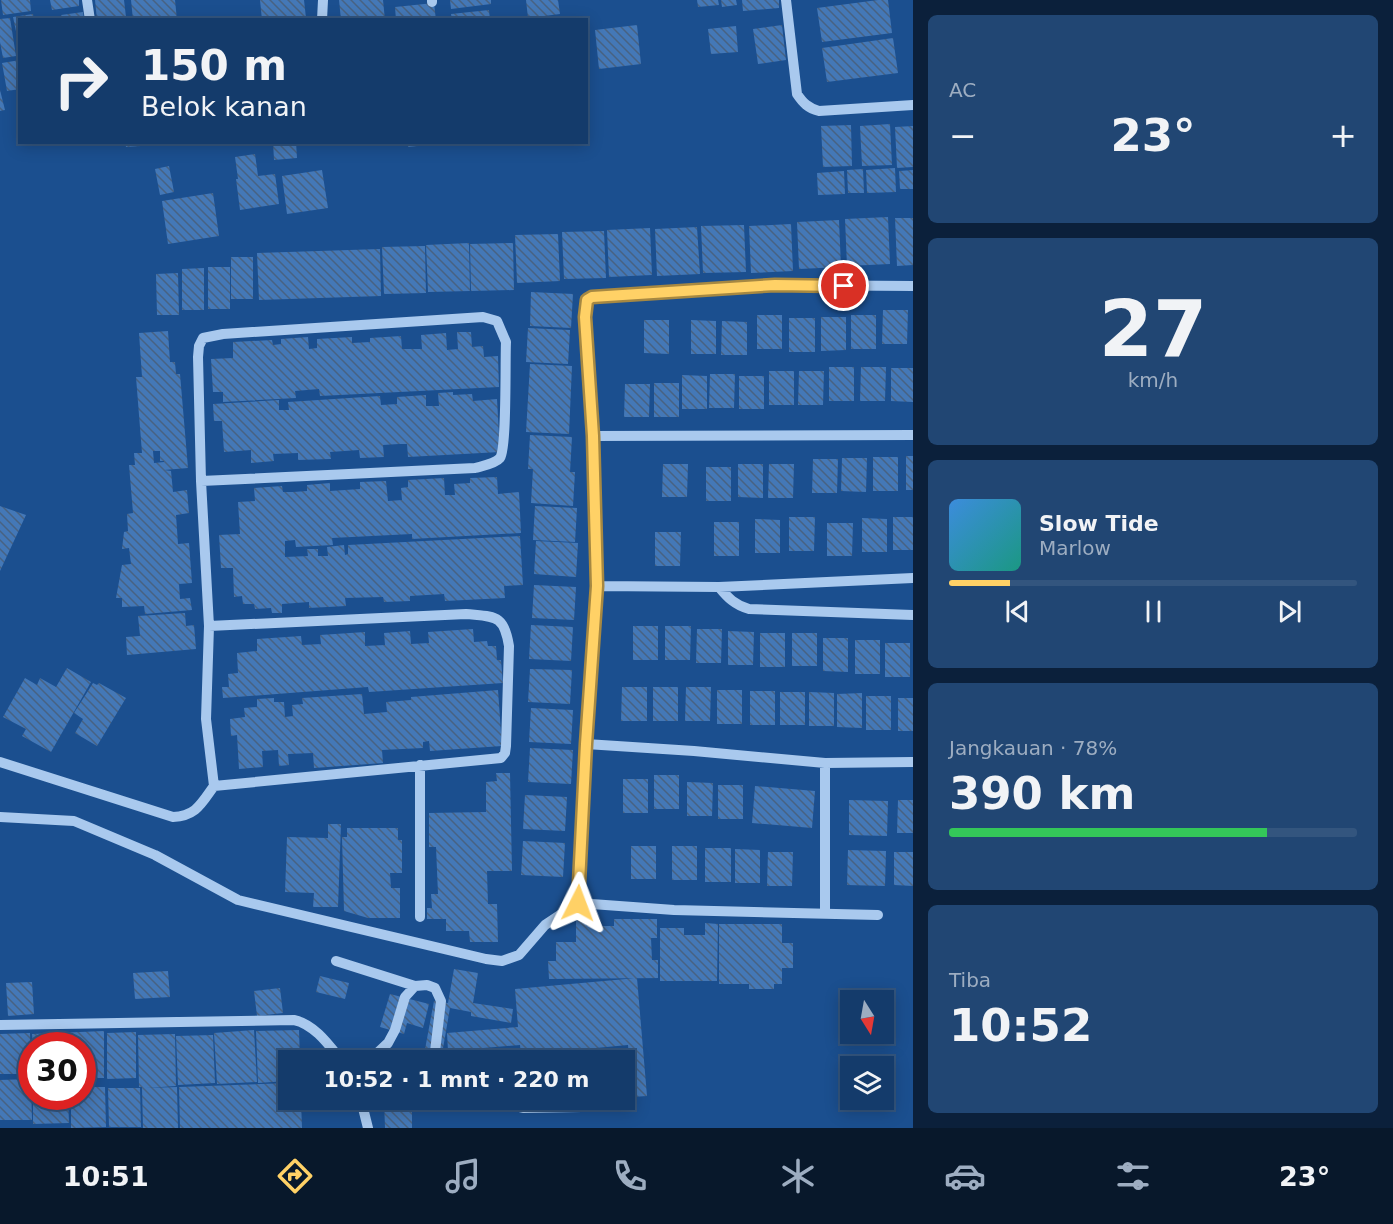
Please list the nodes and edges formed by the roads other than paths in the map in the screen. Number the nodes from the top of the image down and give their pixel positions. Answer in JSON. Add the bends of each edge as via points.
{"nodes":[{"id":1,"x":87,"y":0,"type":"edge"},
{"id":2,"x":322,"y":0,"type":"edge"},
{"id":3,"x":786,"y":0,"type":"edge"},
{"id":4,"x":90,"y":18,"type":"edge"},
{"id":5,"x":322,"y":18,"type":"edge"},
{"id":6,"x":913,"y":105,"type":"edge"},
{"id":7,"x":913,"y":286,"type":"edge"},
{"id":8,"x":913,"y":435,"type":"edge"},
{"id":9,"x":593,"y":436,"type":"junction"},
{"id":10,"x":201,"y":481,"type":"junction"},
{"id":11,"x":913,"y":578,"type":"edge"},
{"id":12,"x":597,"y":586,"type":"junction"},
{"id":13,"x":719,"y":587,"type":"junction"},
{"id":14,"x":913,"y":615,"type":"edge"},
{"id":15,"x":209,"y":626,"type":"junction"},
{"id":16,"x":586,"y":744,"type":"junction"},
{"id":17,"x":0,"y":762,"type":"edge"},
{"id":18,"x":913,"y":762,"type":"edge"},
{"id":19,"x":825,"y":763,"type":"junction"},
{"id":20,"x":420,"y":765,"type":"junction"},
{"id":21,"x":214,"y":786,"type":"junction"},
{"id":22,"x":0,"y":817,"type":"edge"},
{"id":23,"x":578,"y":903,"type":"junction"},
{"id":24,"x":825,"y":913,"type":"junction"},
{"id":25,"x":878,"y":915,"type":"dead end"},
{"id":26,"x":420,"y":916,"type":"dead end"},
{"id":27,"x":336,"y":961,"type":"dead end"},
{"id":28,"x":415,"y":986,"type":"junction"},
{"id":29,"x":0,"y":1024,"type":"edge"},
{"id":30,"x":333,"y":1050,"type":"edge"},
{"id":31,"x":381,"y":1050,"type":"edge"},
{"id":32,"x":435,"y":1050,"type":"edge"},
{"id":33,"x":364,"y":1110,"type":"edge"},
{"id":34,"x":368,"y":1128,"type":"edge"}],
"edges":[{"from":1,"to":4,"type":"street"},
{"from":2,"to":5,"type":"street"},
{"from":3,"to":6,"type":"street","via":[[797,94],[804,104],[819,111]]},
{"from":7,"to":9,"type":"street","via":[[775,285],[592,297],[585,307]]},
{"from":8,"to":9,"type":"street"},
{"from":9,"to":12,"type":"street"},
{"from":10,"to":10,"type":"street","via":[[198,357],[203,338],[483,317],[497,321],[502,330],[506,342],[504,437],[498,461],[475,468]]},
{"from":10,"to":15,"type":"street"},
{"from":11,"to":13,"type":"street"},
{"from":12,"to":13,"type":"street"},
{"from":12,"to":16,"type":"street"},
{"from":13,"to":14,"type":"street","via":[[728,599],[749,609]]},
{"from":15,"to":20,"type":"street","via":[[465,614],[502,622],[509,646],[505,753],[495,759]]},
{"from":15,"to":21,"type":"street","via":[[206,719]]},
{"from":16,"to":19,"type":"street"},
{"from":16,"to":23,"type":"street"},
{"from":17,"to":21,"type":"street","via":[[173,817],[186,817],[197,809]]},
{"from":18,"to":19,"type":"street"},
{"from":19,"to":24,"type":"street"},
{"from":20,"to":21,"type":"street"},
{"from":20,"to":26,"type":"street"},
{"from":22,"to":23,"type":"street","via":[[74,821],[155,855],[238,900],[486,959],[502,961],[519,955],[545,924]]},
{"from":23,"to":24,"type":"street","via":[[674,910]]},
{"from":24,"to":25,"type":"street"},
{"from":27,"to":28,"type":"street"},
{"from":28,"to":31,"type":"street","via":[[405,997],[395,1030]]},
{"from":28,"to":32,"type":"street","via":[[435,988],[441,1001]]},
{"from":29,"to":30,"type":"street","via":[[294,1020],[308,1025]]},
{"from":33,"to":34,"type":"street"}]}
